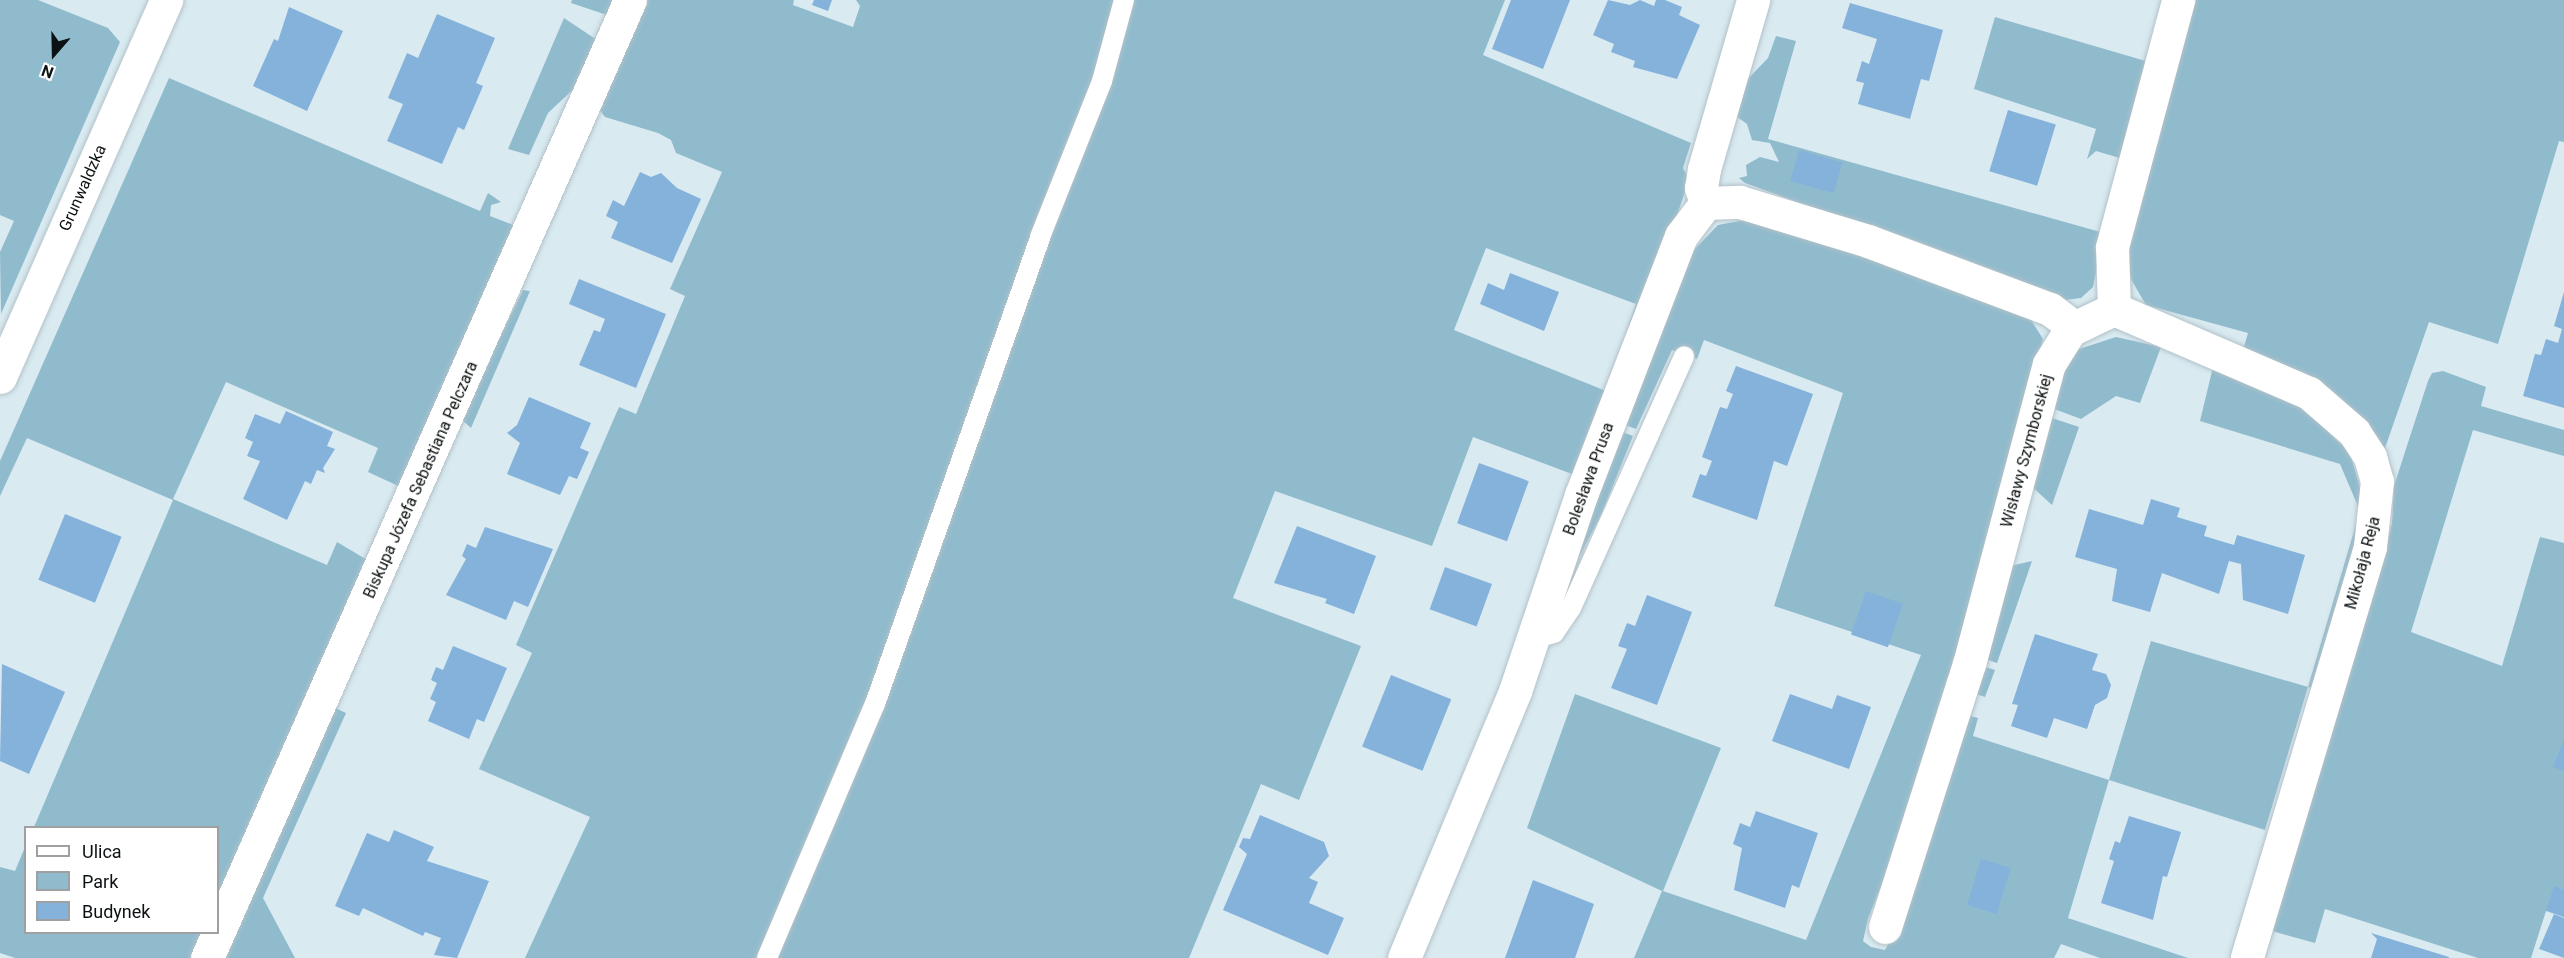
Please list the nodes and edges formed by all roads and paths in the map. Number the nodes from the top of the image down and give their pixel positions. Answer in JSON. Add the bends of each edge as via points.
{"nodes":[{"id":1,"x":166,"y":0,"type":"edge"},
{"id":2,"x":630,"y":0,"type":"edge"},
{"id":3,"x":1124,"y":0,"type":"edge"},
{"id":4,"x":1753,"y":0,"type":"edge"},
{"id":5,"x":2178,"y":0,"type":"edge"},
{"id":6,"x":1706,"y":204,"type":"junction"},
{"id":7,"x":2114,"y":309,"type":"junction"},
{"id":8,"x":2074,"y":327,"type":"junction"},
{"id":9,"x":1684,"y":356,"type":"dead end"},
{"id":10,"x":0,"y":377,"type":"edge"},
{"id":11,"x":1533,"y":639,"type":"junction"},
{"id":12,"x":1886,"y":927,"type":"dead end"},
{"id":13,"x":219,"y":931,"type":"edge"},
{"id":14,"x":218,"y":934,"type":"edge"},
{"id":15,"x":207,"y":958,"type":"edge"},
{"id":16,"x":767,"y":958,"type":"edge"},
{"id":17,"x":1404,"y":958,"type":"edge"},
{"id":18,"x":2247,"y":958,"type":"edge"}],
"edges":[{"from":1,"to":10,"type":"street","name":"Grunwaldzka"},
{"from":2,"to":13,"type":"street","name":"Biskupa Józefa Sebastiana Pelczara"},
{"from":3,"to":16,"type":"lane","via":[[1102,81],[1040,237],[875,704]]},
{"from":4,"to":6,"type":"street","via":[[1704,169],[1701,188]]},
{"from":5,"to":7,"type":"street","via":[[2112,247]]},
{"from":6,"to":8,"type":"street","via":[[1740,202],[1868,241],[2050,309]]},
{"from":6,"to":11,"type":"street","name":"Bolesława Prusa","via":[[1682,236],[1581,495]]},
{"from":7,"to":8,"type":"street","name":"Wisławy Szymborskiej"},
{"from":7,"to":18,"type":"street","name":"Mikołaja Reja","via":[[2309,393],[2354,432],[2370,457],[2377,481],[2370,547]]},
{"from":8,"to":12,"type":"street","name":"Wisławy Szymborskiej","via":[[2059,343],[2049,363],[1972,653]]},
{"from":9,"to":11,"type":"lane","via":[[1571,608],[1554,633]]},
{"from":11,"to":17,"type":"street","name":"Bolesława Prusa"},
{"from":14,"to":15,"type":"street","name":"Biskupa Józefa Sebastiana Pelczara"}]}
